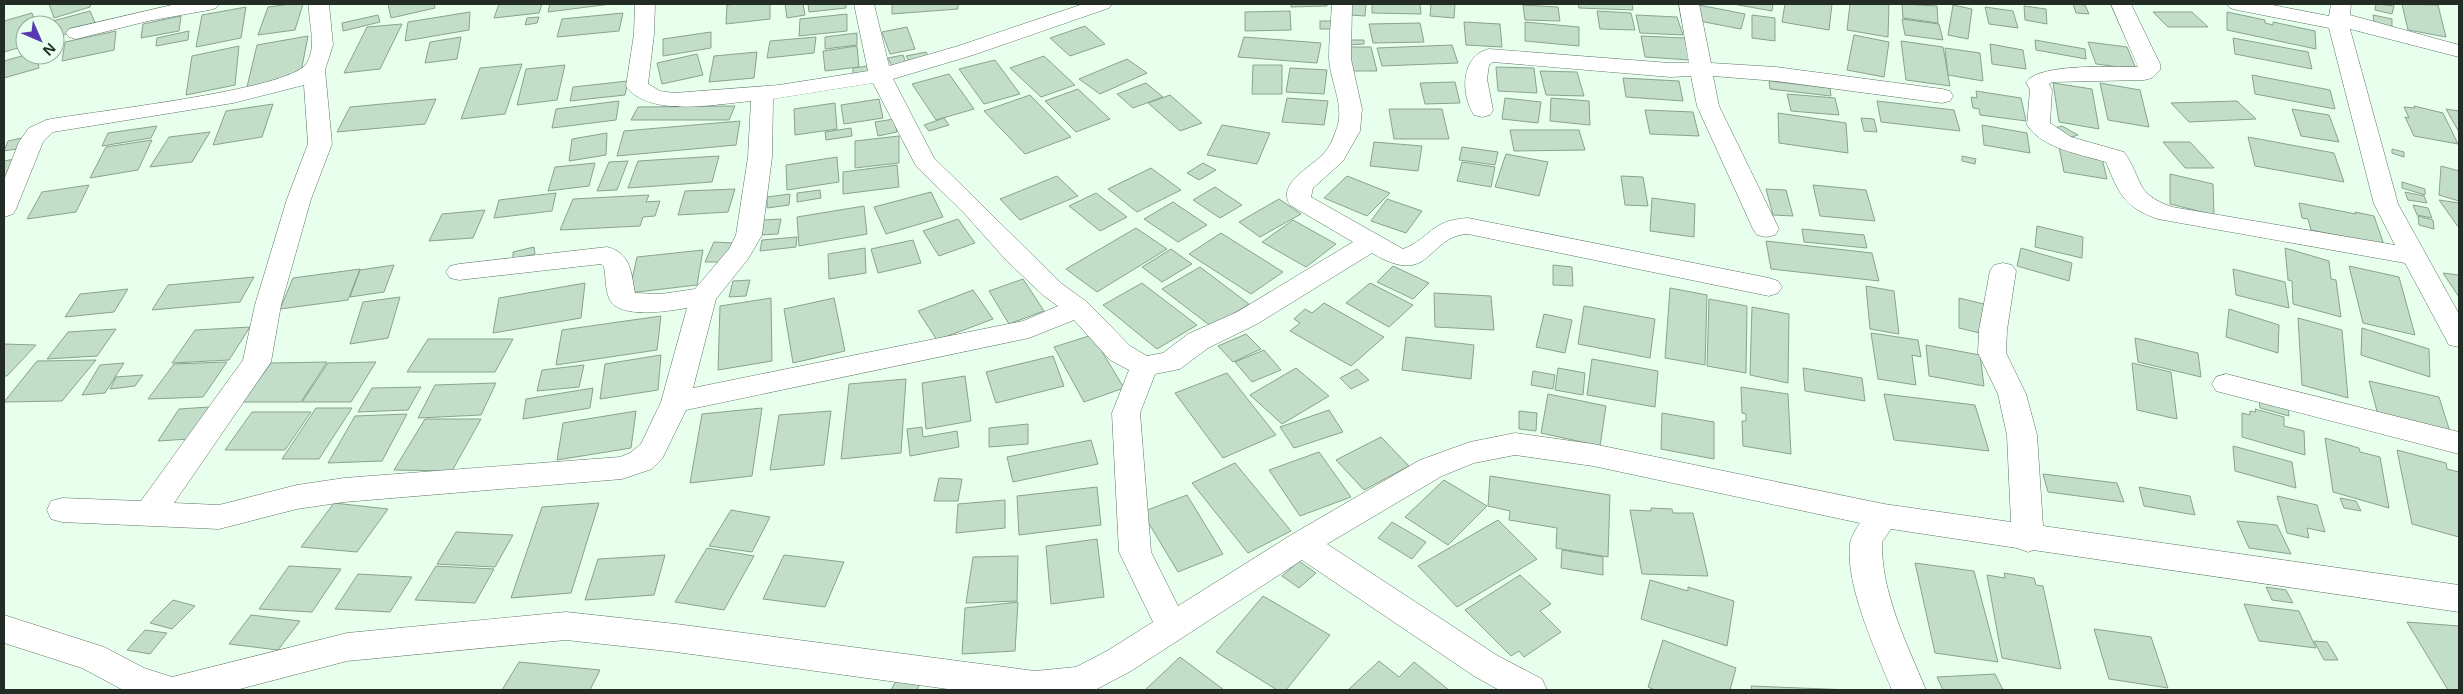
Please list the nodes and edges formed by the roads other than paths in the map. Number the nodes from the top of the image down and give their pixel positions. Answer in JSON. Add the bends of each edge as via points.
{"nodes":[{"id":1,"x":209,"y":4,"type":"edge"},
{"id":2,"x":319,"y":4,"type":"edge"},
{"id":3,"x":645,"y":4,"type":"edge"},
{"id":4,"x":864,"y":4,"type":"edge"},
{"id":5,"x":1102,"y":4,"type":"edge"},
{"id":6,"x":1342,"y":4,"type":"edge"},
{"id":7,"x":1689,"y":4,"type":"edge"},
{"id":8,"x":2122,"y":4,"type":"edge"},
{"id":9,"x":2236,"y":4,"type":"edge"},
{"id":10,"x":2340,"y":15,"type":"edge"},
{"id":11,"x":76,"y":34,"type":"dead end"},
{"id":12,"x":2459,"y":51,"type":"edge"},
{"id":13,"x":1702,"y":69,"type":"junction"},
{"id":14,"x":314,"y":70,"type":"junction"},
{"id":15,"x":880,"y":75,"type":"junction"},
{"id":16,"x":762,"y":94,"type":"junction"},
{"id":17,"x":1942,"y":96,"type":"dead end"},
{"id":18,"x":1482,"y":110,"type":"dead end"},
{"id":19,"x":4,"y":209,"type":"edge"},
{"id":20,"x":1766,"y":229,"type":"dead end"},
{"id":21,"x":1372,"y":242,"type":"junction"},
{"id":22,"x":2414,"y":256,"type":"junction"},
{"id":23,"x":2003,"y":271,"type":"dead end"},
{"id":24,"x":459,"y":272,"type":"dead end"},
{"id":25,"x":1769,"y":287,"type":"dead end"},
{"id":26,"x":703,"y":297,"type":"junction"},
{"id":27,"x":2449,"y":300,"type":"edge"},
{"id":28,"x":1078,"y":308,"type":"junction"},
{"id":29,"x":2459,"y":338,"type":"edge"},
{"id":30,"x":1144,"y":366,"type":"junction"},
{"id":31,"x":2226,"y":384,"type":"dead end"},
{"id":32,"x":674,"y":402,"type":"junction"},
{"id":33,"x":2459,"y":443,"type":"edge"},
{"id":34,"x":62,"y":510,"type":"dead end"},
{"id":35,"x":149,"y":514,"type":"junction"},
{"id":36,"x":1884,"y":516,"type":"junction"},
{"id":37,"x":2028,"y":539,"type":"junction"},
{"id":38,"x":1302,"y":544,"type":"junction"},
{"id":39,"x":2459,"y":599,"type":"edge"},
{"id":40,"x":1172,"y":626,"type":"junction"},
{"id":41,"x":4,"y":629,"type":"edge"},
{"id":42,"x":1078,"y":685,"type":"edge"},
{"id":43,"x":166,"y":690,"type":"edge"},
{"id":44,"x":178,"y":690,"type":"edge"},
{"id":45,"x":1530,"y":690,"type":"edge"},
{"id":46,"x":1909,"y":690,"type":"edge"}],
"edges":[{"from":1,"to":11,"type":"street","via":[[148,15]]},
{"from":2,"to":14,"type":"street","via":[[323,43]]},
{"from":3,"to":16,"type":"street","via":[[637,86],[643,92],[683,99]]},
{"from":4,"to":15,"type":"street"},
{"from":5,"to":15,"type":"street","via":[[936,60]]},
{"from":6,"to":21,"type":"street","via":[[1340,59],[1351,109],[1348,131],[1335,156],[1302,185],[1299,200]]},
{"from":7,"to":13,"type":"street"},
{"from":8,"to":22,"type":"street","via":[[2149,70],[2144,73],[2048,76],[2040,79],[2037,82],[2041,90],[2038,125],[2064,142],[2116,157],[2134,200],[2148,208],[2167,214]]},
{"from":9,"to":10,"type":"street"},
{"from":10,"to":12,"type":"street","via":[[2360,26]]},
{"from":10,"to":22,"type":"street","via":[[2386,204]]},
{"from":13,"to":17,"type":"street","via":[[1776,74]]},
{"from":13,"to":18,"type":"street","via":[[1670,70],[1490,55],[1480,60],[1476,70]]},
{"from":13,"to":20,"type":"street","via":[[1708,106]]},
{"from":14,"to":19,"type":"street","via":[[294,83],[46,128],[31,142]]},
{"from":14,"to":35,"type":"street","via":[[320,144],[296,208],[268,305],[257,362]]},
{"from":15,"to":16,"type":"street"},
{"from":15,"to":28,"type":"street","via":[[924,161],[1016,255],[1053,290]]},
{"from":16,"to":26,"type":"street","via":[[760,157],[749,235],[740,253]]},
{"from":21,"to":25,"type":"street","via":[[1399,258],[1406,258],[1420,252],[1442,231],[1466,226]]},
{"from":21,"to":30,"type":"street","via":[[1247,318],[1198,342],[1170,362]]},
{"from":22,"to":27,"type":"street"},
{"from":23,"to":37,"type":"street","via":[[1992,353],[2012,394],[2022,435]]},
{"from":24,"to":26,"type":"street","via":[[607,255],[617,264],[622,298],[627,303]]},
{"from":26,"to":32,"type":"street"},
{"from":27,"to":29,"type":"street"},
{"from":28,"to":30,"type":"street","via":[[1120,353]]},
{"from":28,"to":32,"type":"street","via":[[1029,329]]},
{"from":30,"to":40,"type":"street","via":[[1126,413],[1135,552]]},
{"from":31,"to":33,"type":"street"},
{"from":32,"to":35,"type":"street","via":[[652,451],[641,461],[622,468],[344,490],[297,497],[219,517]]},
{"from":34,"to":35,"type":"street"},
{"from":36,"to":37,"type":"street"},
{"from":36,"to":38,"type":"street","via":[[1593,455],[1514,444],[1470,453],[1431,468]]},
{"from":36,"to":46,"type":"street","via":[[1866,540],[1866,562],[1882,620]]},
{"from":37,"to":39,"type":"street"},
{"from":38,"to":40,"type":"street"},
{"from":38,"to":45,"type":"street","via":[[1486,666]]},
{"from":40,"to":42,"type":"street"},
{"from":41,"to":43,"type":"street","via":[[92,657],[133,680]]},
{"from":42,"to":44,"type":"street","via":[[1035,686],[566,626],[347,647]]}]}
